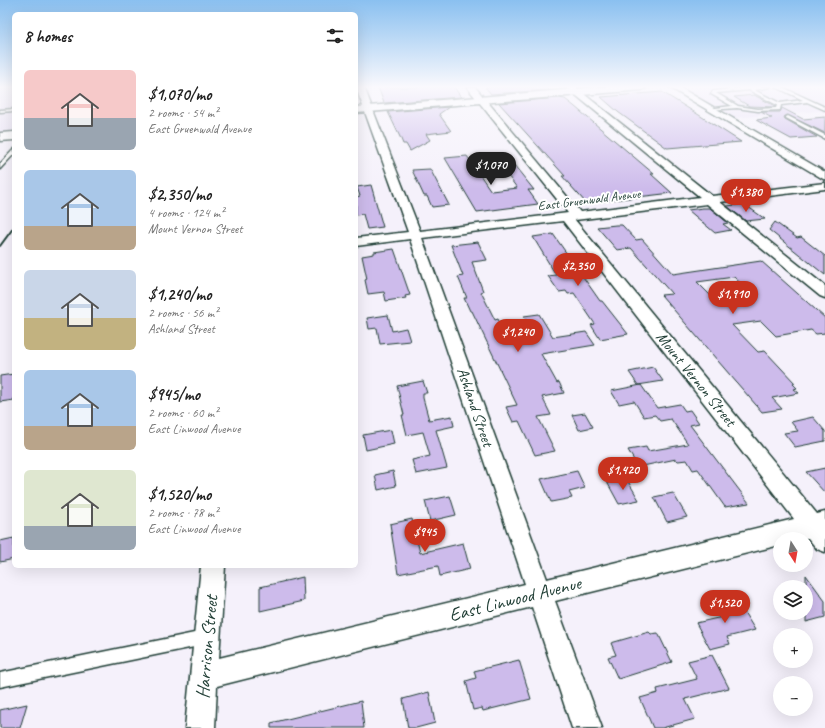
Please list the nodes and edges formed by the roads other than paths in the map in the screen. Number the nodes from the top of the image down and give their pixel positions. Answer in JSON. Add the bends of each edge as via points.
{"nodes":[{"id":1,"x":372,"y":121,"type":"edge"},
{"id":2,"x":497,"y":121,"type":"edge"},
{"id":3,"x":613,"y":121,"type":"edge"},
{"id":4,"x":730,"y":121,"type":"edge"},
{"id":5,"x":796,"y":121,"type":"edge"},
{"id":6,"x":12,"y":136,"type":"edge"},
{"id":7,"x":825,"y":136,"type":"edge"},
{"id":8,"x":0,"y":137,"type":"edge"},
{"id":9,"x":12,"y":154,"type":"edge"},
{"id":10,"x":0,"y":167,"type":"edge"},
{"id":11,"x":825,"y":178,"type":"edge"},
{"id":12,"x":825,"y":186,"type":"edge"},
{"id":13,"x":712,"y":200,"type":"junction"},
{"id":14,"x":572,"y":216,"type":"junction"},
{"id":15,"x":415,"y":235,"type":"junction"},
{"id":16,"x":358,"y":242,"type":"edge"},
{"id":17,"x":825,"y":293,"type":"edge"},
{"id":18,"x":821,"y":530,"type":"edge"},
{"id":19,"x":213,"y":568,"type":"edge"},
{"id":20,"x":539,"y":593,"type":"junction"},
{"id":21,"x":208,"y":638,"type":"junction"},
{"id":22,"x":205,"y":675,"type":"junction"},
{"id":23,"x":0,"y":680,"type":"edge"},
{"id":24,"x":200,"y":728,"type":"edge"},
{"id":25,"x":587,"y":728,"type":"edge"}],
"edges":[{"from":1,"to":15,"type":"street","name":"Ashland Street"},
{"from":2,"to":14,"type":"street","name":"Mount Vernon Street"},
{"from":3,"to":13,"type":"street"},
{"from":4,"to":11,"type":"street"},
{"from":5,"to":7,"type":"lane"},
{"from":6,"to":8,"type":"main road"},
{"from":9,"to":10,"type":"lane"},
{"from":12,"to":13,"type":"street","name":"East Gruenwald Avenue"},
{"from":13,"to":14,"type":"street","name":"East Gruenwald Avenue"},
{"from":13,"to":17,"type":"street"},
{"from":14,"to":15,"type":"street","name":"East Gruenwald Avenue"},
{"from":14,"to":18,"type":"street","name":"Mount Vernon Street"},
{"from":15,"to":16,"type":"street","name":"East Gruenwald Avenue"},
{"from":15,"to":20,"type":"street","name":"Ashland Street"},
{"from":18,"to":20,"type":"street","name":"East Linwood Avenue"},
{"from":19,"to":21,"type":"street","name":"Harrison Street"},
{"from":20,"to":22,"type":"street","name":"East Linwood Avenue"},
{"from":20,"to":25,"type":"street","name":"Ashland Street"},
{"from":21,"to":22,"type":"street","name":"Harrison Street"},
{"from":21,"to":23,"type":"lane"},
{"from":22,"to":24,"type":"street","name":"Harrison Street"}]}
